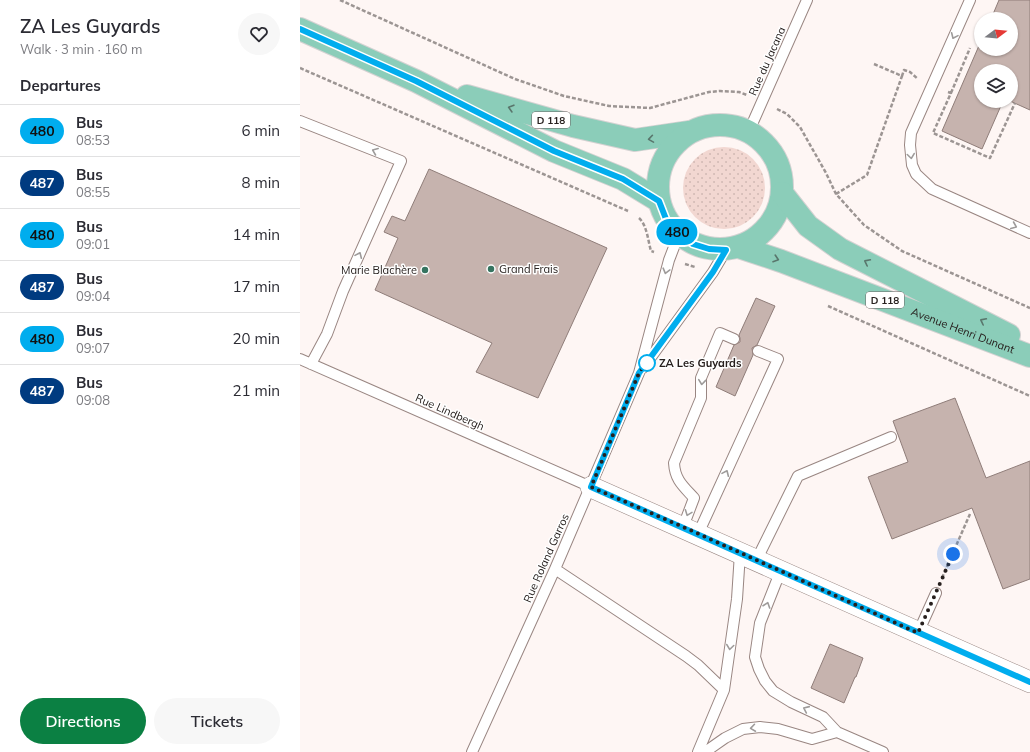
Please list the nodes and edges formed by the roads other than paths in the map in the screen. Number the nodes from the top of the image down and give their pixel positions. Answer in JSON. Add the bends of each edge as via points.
{"nodes":[{"id":1,"x":807,"y":0,"type":"edge"},
{"id":2,"x":970,"y":0,"type":"edge"},
{"id":3,"x":300,"y":30,"type":"edge"},
{"id":4,"x":416,"y":81,"type":"junction"},
{"id":5,"x":300,"y":120,"type":"edge"},
{"id":6,"x":689,"y":132,"type":"junction"},
{"id":7,"x":749,"y":132,"type":"junction"},
{"id":8,"x":782,"y":193,"type":"junction"},
{"id":9,"x":659,"y":201,"type":"junction"},
{"id":10,"x":1030,"y":233,"type":"edge"},
{"id":11,"x":679,"y":234,"type":"junction"},
{"id":12,"x":732,"y":248,"type":"junction"},
{"id":13,"x":734,"y":340,"type":"dead end"},
{"id":14,"x":1030,"y":345,"type":"edge"},
{"id":15,"x":758,"y":351,"type":"dead end"},
{"id":16,"x":1030,"y":356,"type":"edge"},
{"id":17,"x":300,"y":359,"type":"edge"},
{"id":18,"x":311,"y":364,"type":"junction"},
{"id":19,"x":639,"y":373,"type":"junction"},
{"id":20,"x":891,"y":436,"type":"dead end"},
{"id":21,"x":591,"y":487,"type":"junction"},
{"id":22,"x":690,"y":530,"type":"junction"},
{"id":23,"x":748,"y":556,"type":"junction"},
{"id":24,"x":555,"y":568,"type":"junction"},
{"id":25,"x":781,"y":570,"type":"junction"},
{"id":26,"x":936,"y":593,"type":"road end"},
{"id":27,"x":918,"y":633,"type":"junction"},
{"id":28,"x":1030,"y":682,"type":"edge"},
{"id":29,"x":724,"y":690,"type":"junction"},
{"id":30,"x":836,"y":732,"type":"junction"},
{"id":31,"x":472,"y":752,"type":"edge"},
{"id":32,"x":698,"y":752,"type":"edge"},
{"id":33,"x":705,"y":752,"type":"edge"},
{"id":34,"x":883,"y":752,"type":"edge"}],
"edges":[{"from":1,"to":7,"type":"lane","name":"Rue du Jacana"},
{"from":2,"to":10,"type":"lane","one_way":true,"via":[[911,133],[910,156],[916,174],[932,189]]},
{"from":3,"to":4,"type":"main road","number":"D 118"},
{"from":6,"to":4,"type":"main road","number":"D 118","one_way":true,"via":[[635,140],[573,126]]},
{"from":4,"to":9,"type":"main road","number":"D 118","via":[[554,151],[623,179]]},
{"from":18,"to":5,"type":"lane","one_way":true,"via":[[328,334],[343,290],[401,162]]},
{"from":6,"to":7,"type":"main road","via":[[712,125],[730,125]]},
{"from":6,"to":9,"type":"main road","via":[[674,145],[664,159],[658,176]]},
{"from":7,"to":8,"type":"main road","via":[[767,145],[777,162],[782,175]]},
{"from":8,"to":12,"type":"main road","via":[[778,211],[769,227],[755,239]]},
{"from":14,"to":8,"type":"main road","name":"Avenue Henri Dunant","number":"D 118","one_way":true,"via":[[840,249],[808,226]]},
{"from":9,"to":11,"type":"main road","via":[[666,219]]},
{"from":11,"to":12,"type":"main road","via":[[693,244],[709,249]]},
{"from":11,"to":19,"type":"lane","name":"Rue Roland Garros","one_way":true,"via":[[669,260]]},
{"from":12,"to":16,"type":"main road","name":"Avenue Henri Dunant","number":"D 118","one_way":true,"via":[[781,261]]},
{"from":12,"to":19,"type":"lane","name":"Rue Roland Garros"},
{"from":13,"to":22,"type":"lane","one_way":true,"via":[[720,333],[701,378],[701,398],[674,463],[674,473],[694,498]]},
{"from":22,"to":15,"type":"lane","one_way":true,"via":[[778,359]]},
{"from":17,"to":18,"type":"lane","name":"Rue Lindbergh"},
{"from":18,"to":21,"type":"lane","name":"Rue Lindbergh"},
{"from":19,"to":21,"type":"lane","name":"Rue Roland Garros"},
{"from":20,"to":23,"type":"lane","via":[[798,476]]},
{"from":21,"to":22,"type":"street"},
{"from":21,"to":24,"type":"lane","name":"Rue Roland Garros"},
{"from":22,"to":23,"type":"street"},
{"from":23,"to":25,"type":"street"},
{"from":23,"to":29,"type":"lane","one_way":true,"via":[[737,599]]},
{"from":24,"to":29,"type":"lane","via":[[698,665]]},
{"from":24,"to":31,"type":"lane","name":"Rue Roland Garros"},
{"from":25,"to":27,"type":"street"},
{"from":30,"to":25,"type":"lane","one_way":true,"via":[[823,717],[773,691],[758,669],[755,657],[760,623]]},
{"from":26,"to":27,"type":"lane"},
{"from":27,"to":28,"type":"street"},
{"from":29,"to":32,"type":"lane"},
{"from":30,"to":33,"type":"lane","one_way":true,"via":[[812,739],[778,729],[744,729]]},
{"from":30,"to":34,"type":"lane"}]}
